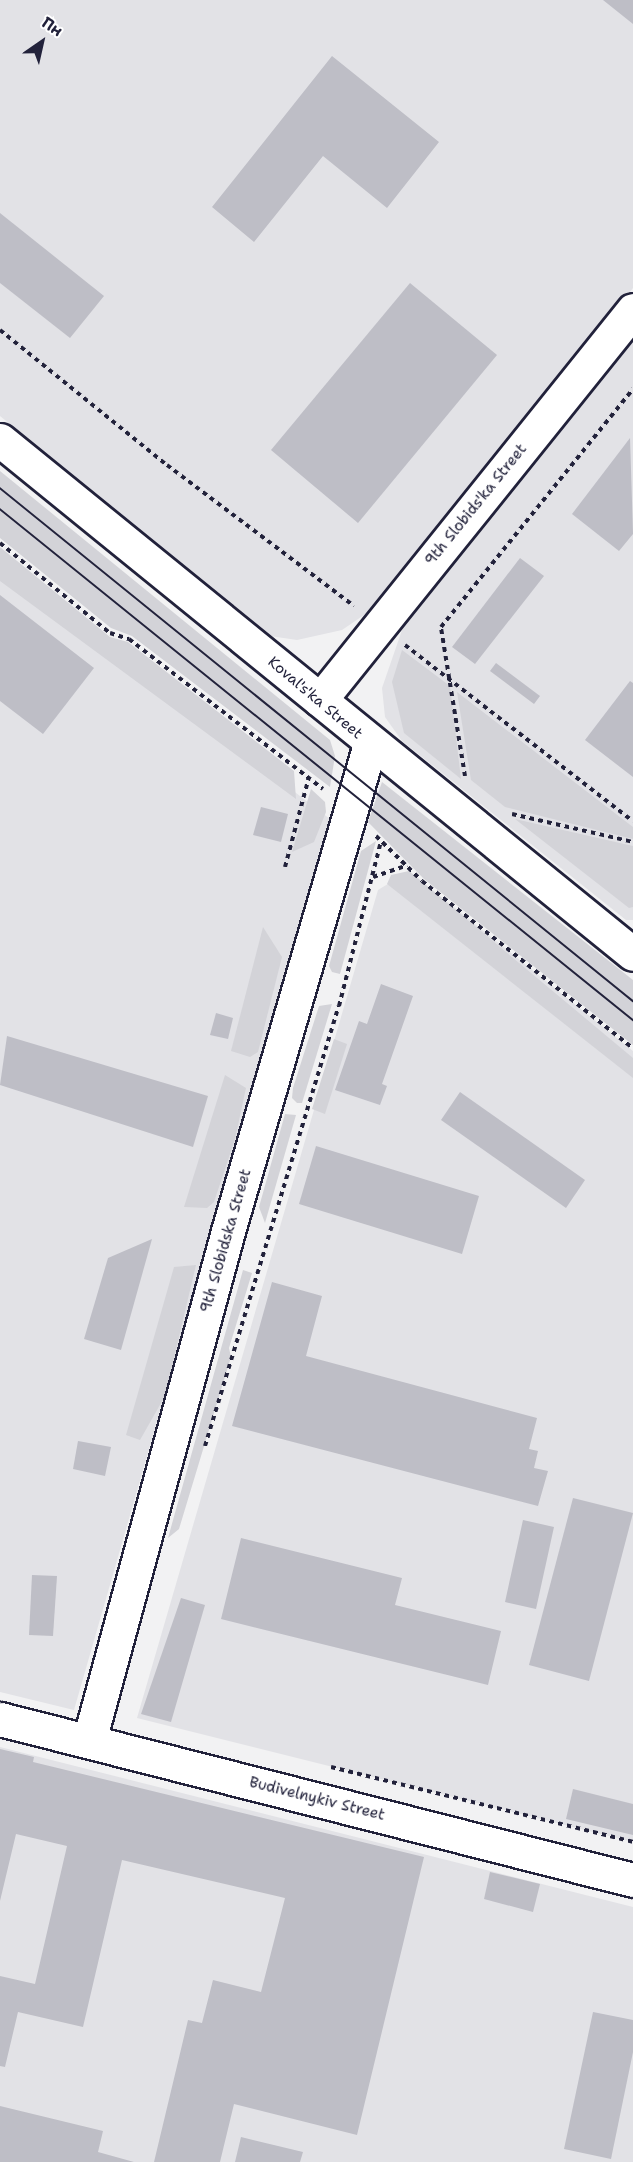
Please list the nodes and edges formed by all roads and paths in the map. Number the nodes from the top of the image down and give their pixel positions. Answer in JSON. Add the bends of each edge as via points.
{"nodes":[{"id":1,"x":633,"y":310,"type":"edge"},
{"id":2,"x":0,"y":330,"type":"edge"},
{"id":3,"x":633,"y":389,"type":"edge"},
{"id":4,"x":0,"y":440,"type":"edge"},
{"id":5,"x":0,"y":543,"type":"edge"},
{"id":6,"x":380,"y":625,"type":"junction"},
{"id":7,"x":452,"y":682,"type":"junction"},
{"id":8,"x":320,"y":700,"type":"junction"},
{"id":9,"x":370,"y":744,"type":"junction"},
{"id":10,"x":466,"y":781,"type":"dead end"},
{"id":11,"x":502,"y":811,"type":"dead end"},
{"id":12,"x":633,"y":821,"type":"edge"},
{"id":13,"x":633,"y":842,"type":"edge"},
{"id":14,"x":407,"y":865,"type":"junction"},
{"id":15,"x":285,"y":867,"type":"dead end"},
{"id":16,"x":372,"y":877,"type":"junction"},
{"id":17,"x":633,"y":954,"type":"edge"},
{"id":18,"x":633,"y":1048,"type":"edge"},
{"id":19,"x":258,"y":1276,"type":"dead end"},
{"id":20,"x":0,"y":1719,"type":"edge"},
{"id":21,"x":89,"y":1740,"type":"junction"},
{"id":22,"x":325,"y":1766,"type":"dead end"},
{"id":23,"x":633,"y":1842,"type":"edge"},
{"id":24,"x":633,"y":1880,"type":"edge"}],
"edges":[{"from":1,"to":6,"type":"street","name":"9th Slobids'ka Street"},
{"from":2,"to":6,"type":"path","via":[[167,465]]},
{"from":3,"to":7,"type":"path","via":[[441,627]]},
{"from":4,"to":8,"type":"street","name":"Koval's'ka Street"},
{"from":5,"to":15,"type":"path","via":[[110,633],[129,639],[309,777]]},
{"from":6,"to":7,"type":"path"},
{"from":6,"to":8,"type":"street","name":"9th Slobids'ka Street"},
{"from":7,"to":10,"type":"path"},
{"from":7,"to":12,"type":"path"},
{"from":8,"to":9,"type":"street","name":"Koval's'ka Street"},
{"from":9,"to":17,"type":"street","name":"Koval's'ka Street"},
{"from":9,"to":21,"type":"street","name":"9th Slobidska Street","via":[[228,1231]]},
{"from":11,"to":13,"type":"path"},
{"from":14,"to":16,"type":"path"},
{"from":14,"to":16,"type":"path","via":[[381,841]]},
{"from":14,"to":18,"type":"path"},
{"from":16,"to":19,"type":"path"},
{"from":20,"to":21,"type":"street","name":"Budivelnykiv Street"},
{"from":21,"to":24,"type":"street","name":"Budivelnykiv Street"},
{"from":22,"to":23,"type":"path"}]}
